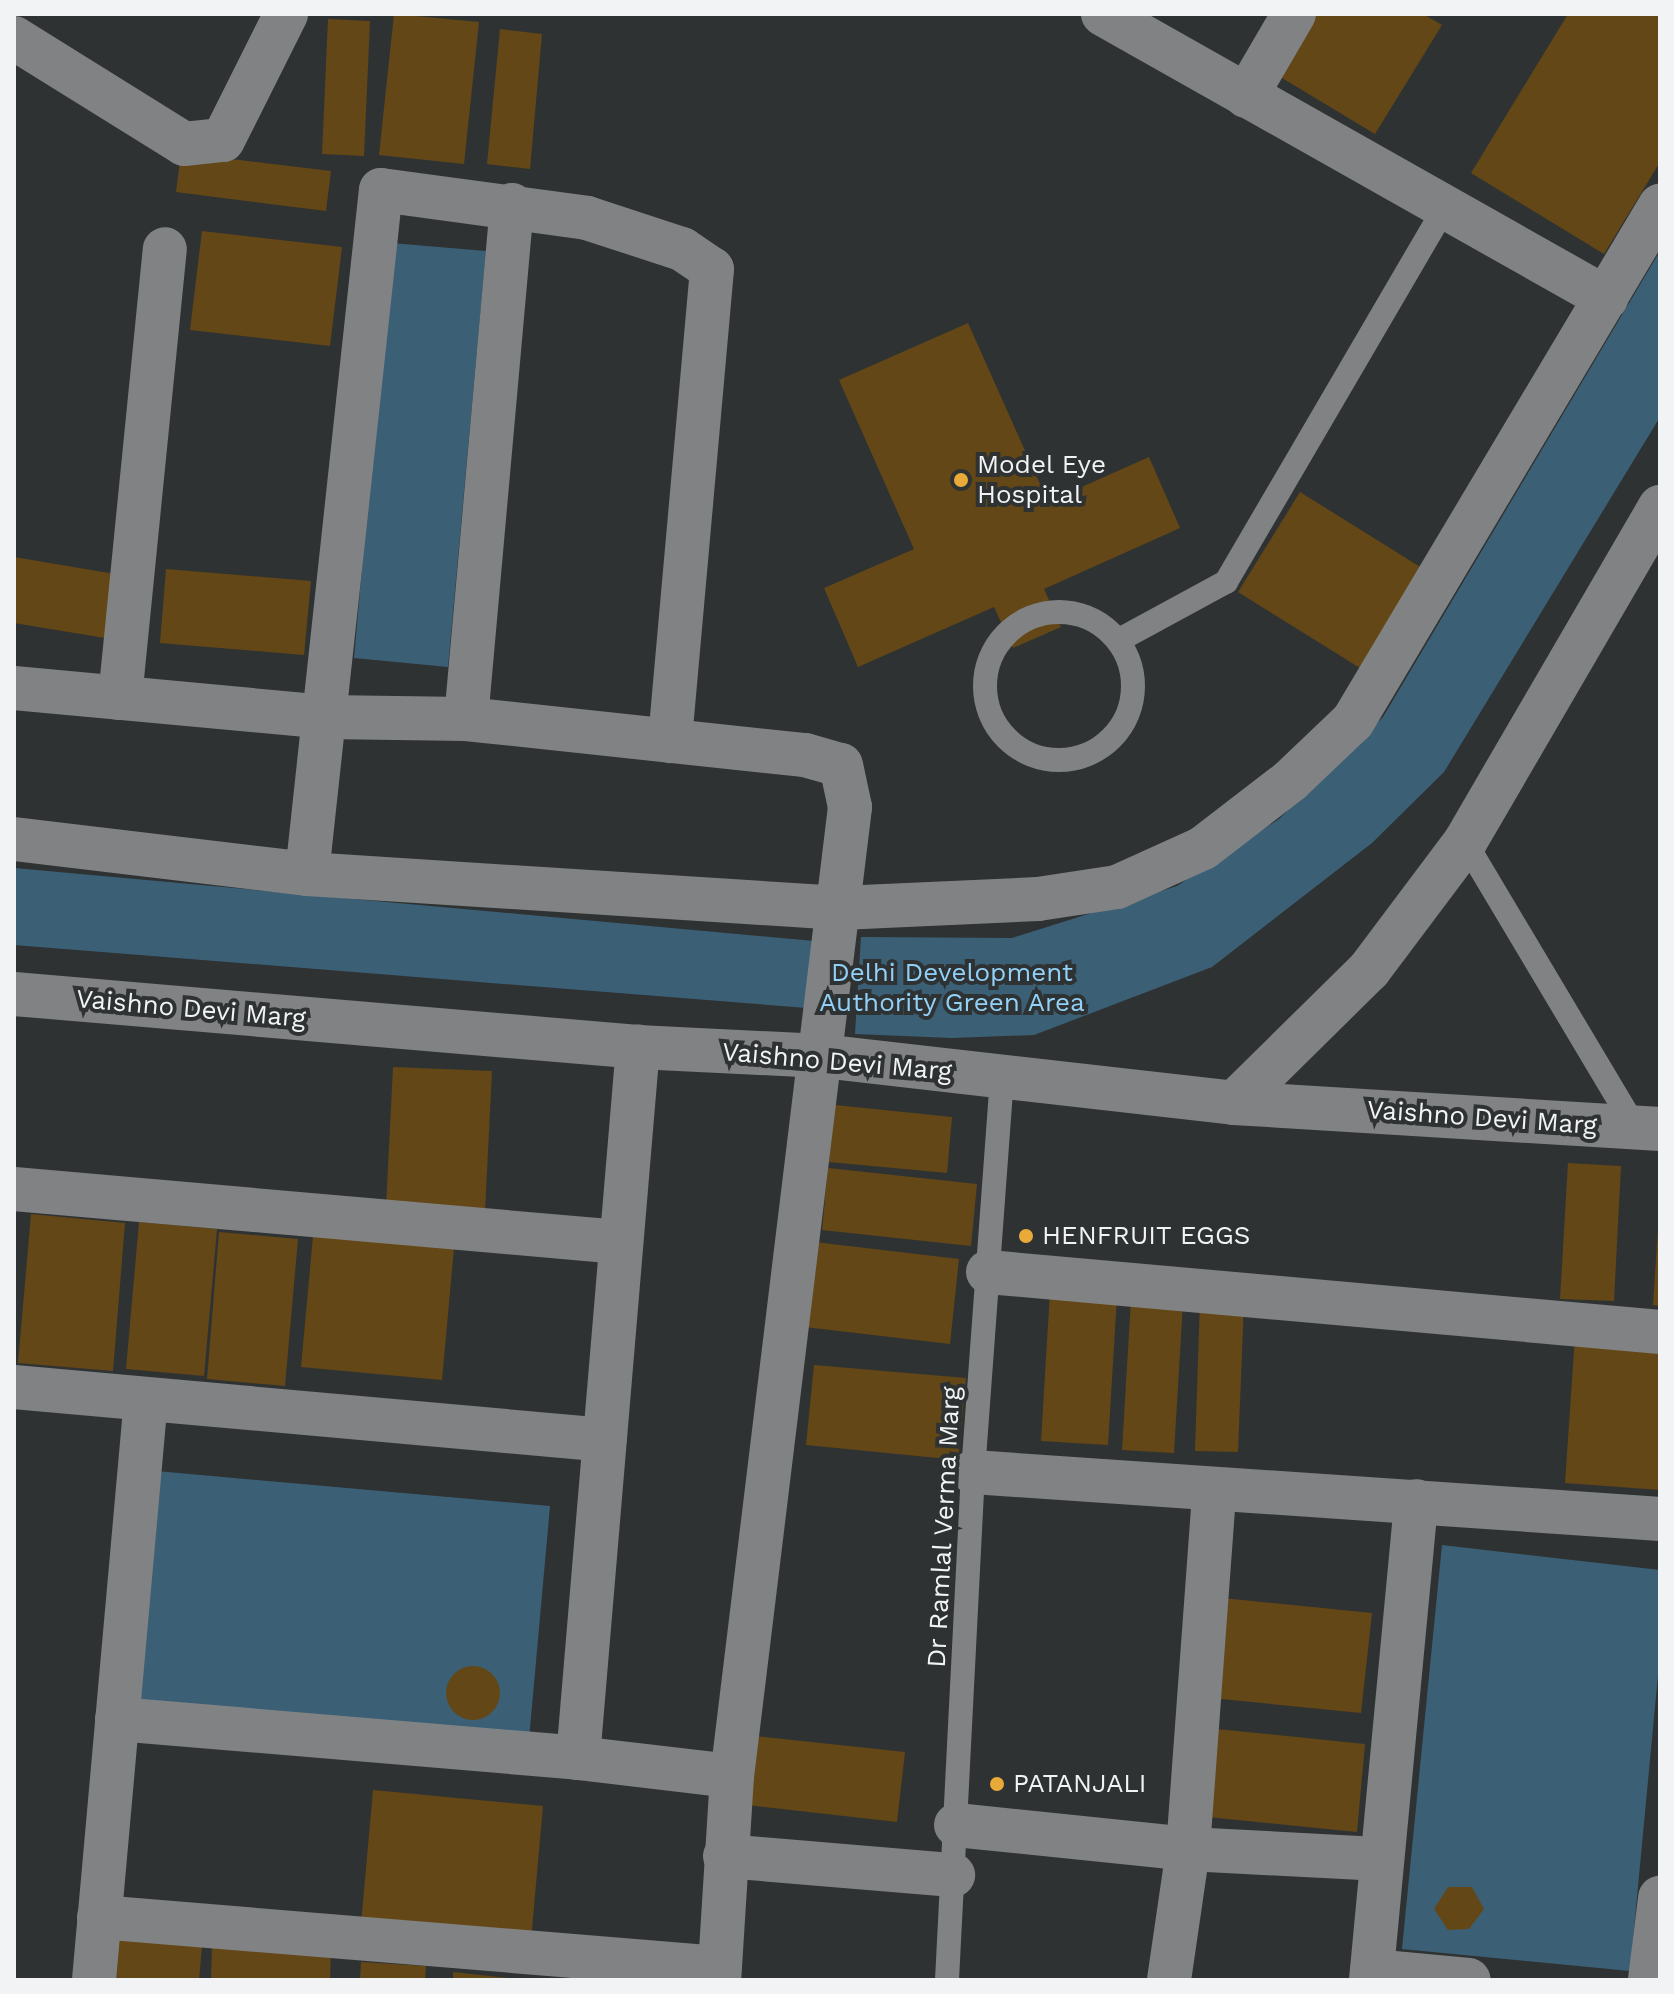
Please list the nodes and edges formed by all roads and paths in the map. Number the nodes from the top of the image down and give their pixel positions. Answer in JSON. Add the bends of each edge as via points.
{"nodes":[{"id":1,"x":21,"y":14,"type":"edge"},
{"id":2,"x":286,"y":14,"type":"edge"},
{"id":3,"x":1103,"y":14,"type":"edge"},
{"id":4,"x":1294,"y":14,"type":"edge"},
{"id":5,"x":14,"y":25,"type":"edge"},
{"id":6,"x":14,"y":38,"type":"edge"},
{"id":7,"x":1246,"y":96,"type":"junction"},
{"id":8,"x":512,"y":205,"type":"junction"},
{"id":9,"x":1660,"y":206,"type":"edge"},
{"id":10,"x":1445,"y":207,"type":"junction"},
{"id":11,"x":165,"y":249,"type":"dead end"},
{"id":12,"x":1606,"y":298,"type":"junction"},
{"id":13,"x":1660,"y":507,"type":"edge"},
{"id":14,"x":1119,"y":640,"type":"junction"},
{"id":15,"x":14,"y":688,"type":"edge"},
{"id":16,"x":120,"y":698,"type":"junction"},
{"id":17,"x":326,"y":717,"type":"junction"},
{"id":18,"x":466,"y":719,"type":"junction"},
{"id":19,"x":670,"y":741,"type":"junction"},
{"id":20,"x":14,"y":839,"type":"edge"},
{"id":21,"x":1465,"y":842,"type":"junction"},
{"id":22,"x":307,"y":874,"type":"junction"},
{"id":23,"x":840,"y":908,"type":"junction"},
{"id":24,"x":14,"y":994,"type":"edge"},
{"id":25,"x":638,"y":1047,"type":"junction"},
{"id":26,"x":822,"y":1056,"type":"junction"},
{"id":27,"x":1002,"y":1078,"type":"junction"},
{"id":28,"x":1234,"y":1103,"type":"junction"},
{"id":29,"x":1647,"y":1128,"type":"edge"},
{"id":30,"x":14,"y":1189,"type":"edge"},
{"id":31,"x":620,"y":1242,"type":"junction"},
{"id":32,"x":988,"y":1272,"type":"junction"},
{"id":33,"x":1660,"y":1332,"type":"edge"},
{"id":34,"x":14,"y":1387,"type":"edge"},
{"id":35,"x":146,"y":1399,"type":"junction"},
{"id":36,"x":605,"y":1440,"type":"junction"},
{"id":37,"x":973,"y":1472,"type":"junction"},
{"id":38,"x":1214,"y":1491,"type":"junction"},
{"id":39,"x":1416,"y":1501,"type":"junction"},
{"id":40,"x":1660,"y":1519,"type":"edge"},
{"id":41,"x":117,"y":1719,"type":"junction"},
{"id":42,"x":578,"y":1758,"type":"junction"},
{"id":43,"x":732,"y":1776,"type":"junction"},
{"id":44,"x":956,"y":1825,"type":"junction"},
{"id":45,"x":1188,"y":1849,"type":"junction"},
{"id":46,"x":725,"y":1856,"type":"junction"},
{"id":47,"x":1382,"y":1859,"type":"junction"},
{"id":48,"x":953,"y":1875,"type":"junction"},
{"id":49,"x":1660,"y":1898,"type":"edge"},
{"id":50,"x":99,"y":1917,"type":"junction"},
{"id":51,"x":719,"y":1974,"type":"edge"},
{"id":52,"x":1372,"y":1976,"type":"edge"},
{"id":53,"x":94,"y":1980,"type":"edge"},
{"id":54,"x":947,"y":1980,"type":"edge"},
{"id":55,"x":1169,"y":1980,"type":"edge"},
{"id":56,"x":1469,"y":1980,"type":"edge"},
{"id":57,"x":1650,"y":1980,"type":"edge"}],
"edges":[{"from":1,"to":5,"type":"street"},
{"from":2,"to":6,"type":"street","via":[[223,140],[184,144]]},
{"from":3,"to":7,"type":"street"},
{"from":4,"to":7,"type":"street"},
{"from":7,"to":10,"type":"street"},
{"from":8,"to":17,"type":"street","via":[[381,190]]},
{"from":8,"to":18,"type":"street"},
{"from":8,"to":19,"type":"street","via":[[587,218],[669,245],[712,269]]},
{"from":9,"to":12,"type":"street"},
{"from":10,"to":12,"type":"street"},
{"from":10,"to":14,"type":"lane","via":[[1226,582]]},
{"from":11,"to":16,"type":"street"},
{"from":12,"to":23,"type":"street","via":[[1353,721],[1290,781],[1203,848],[1117,887],[1038,899]]},
{"from":13,"to":21,"type":"street"},
{"from":14,"to":14,"type":"lane","via":[[1131,661],[1133,706],[1112,740],[1075,760],[1034,758],[1001,735],[982,693],[990,654],[1014,626],[1048,611],[1096,620]]},
{"from":15,"to":16,"type":"street"},
{"from":16,"to":17,"type":"street"},
{"from":17,"to":18,"type":"street"},
{"from":17,"to":22,"type":"street"},
{"from":18,"to":19,"type":"street"},
{"from":19,"to":23,"type":"street","via":[[805,755],[841,765],[850,807]]},
{"from":20,"to":22,"type":"street"},
{"from":21,"to":28,"type":"street","via":[[1369,970]]},
{"from":21,"to":29,"type":"lane"},
{"from":22,"to":23,"type":"street"},
{"from":23,"to":26,"type":"street"},
{"from":24,"to":25,"type":"street","name":"Vaishno Devi Marg"},
{"from":25,"to":26,"type":"street","name":"Vaishno Devi Marg"},
{"from":25,"to":31,"type":"street"},
{"from":26,"to":27,"type":"street","name":"Vaishno Devi Marg"},
{"from":26,"to":43,"type":"street"},
{"from":27,"to":28,"type":"street","name":"Vaishno Devi Marg"},
{"from":27,"to":32,"type":"lane","name":"Dr Ramlal Verma Marg"},
{"from":28,"to":29,"type":"street","name":"Vaishno Devi Marg"},
{"from":30,"to":31,"type":"street"},
{"from":31,"to":36,"type":"street"},
{"from":32,"to":33,"type":"street"},
{"from":32,"to":37,"type":"lane","name":"Dr Ramlal Verma Marg"},
{"from":34,"to":35,"type":"street"},
{"from":35,"to":36,"type":"street"},
{"from":35,"to":41,"type":"street"},
{"from":36,"to":42,"type":"street"},
{"from":37,"to":38,"type":"street"},
{"from":37,"to":44,"type":"lane","name":"Dr Ramlal Verma Marg"},
{"from":38,"to":39,"type":"street"},
{"from":38,"to":45,"type":"street"},
{"from":39,"to":40,"type":"street"},
{"from":39,"to":47,"type":"street"},
{"from":41,"to":42,"type":"street"},
{"from":41,"to":50,"type":"street"},
{"from":42,"to":43,"type":"street"},
{"from":43,"to":46,"type":"street"},
{"from":44,"to":45,"type":"street"},
{"from":44,"to":48,"type":"lane","name":"Dr Ramlal Verma Marg"},
{"from":45,"to":47,"type":"street"},
{"from":45,"to":55,"type":"street"},
{"from":46,"to":48,"type":"street"},
{"from":46,"to":51,"type":"street"},
{"from":47,"to":52,"type":"street"},
{"from":48,"to":54,"type":"lane","name":"Dr Ramlal Verma Marg"},
{"from":49,"to":57,"type":"street"},
{"from":50,"to":51,"type":"street"},
{"from":50,"to":53,"type":"street"},
{"from":52,"to":56,"type":"street"}]}
